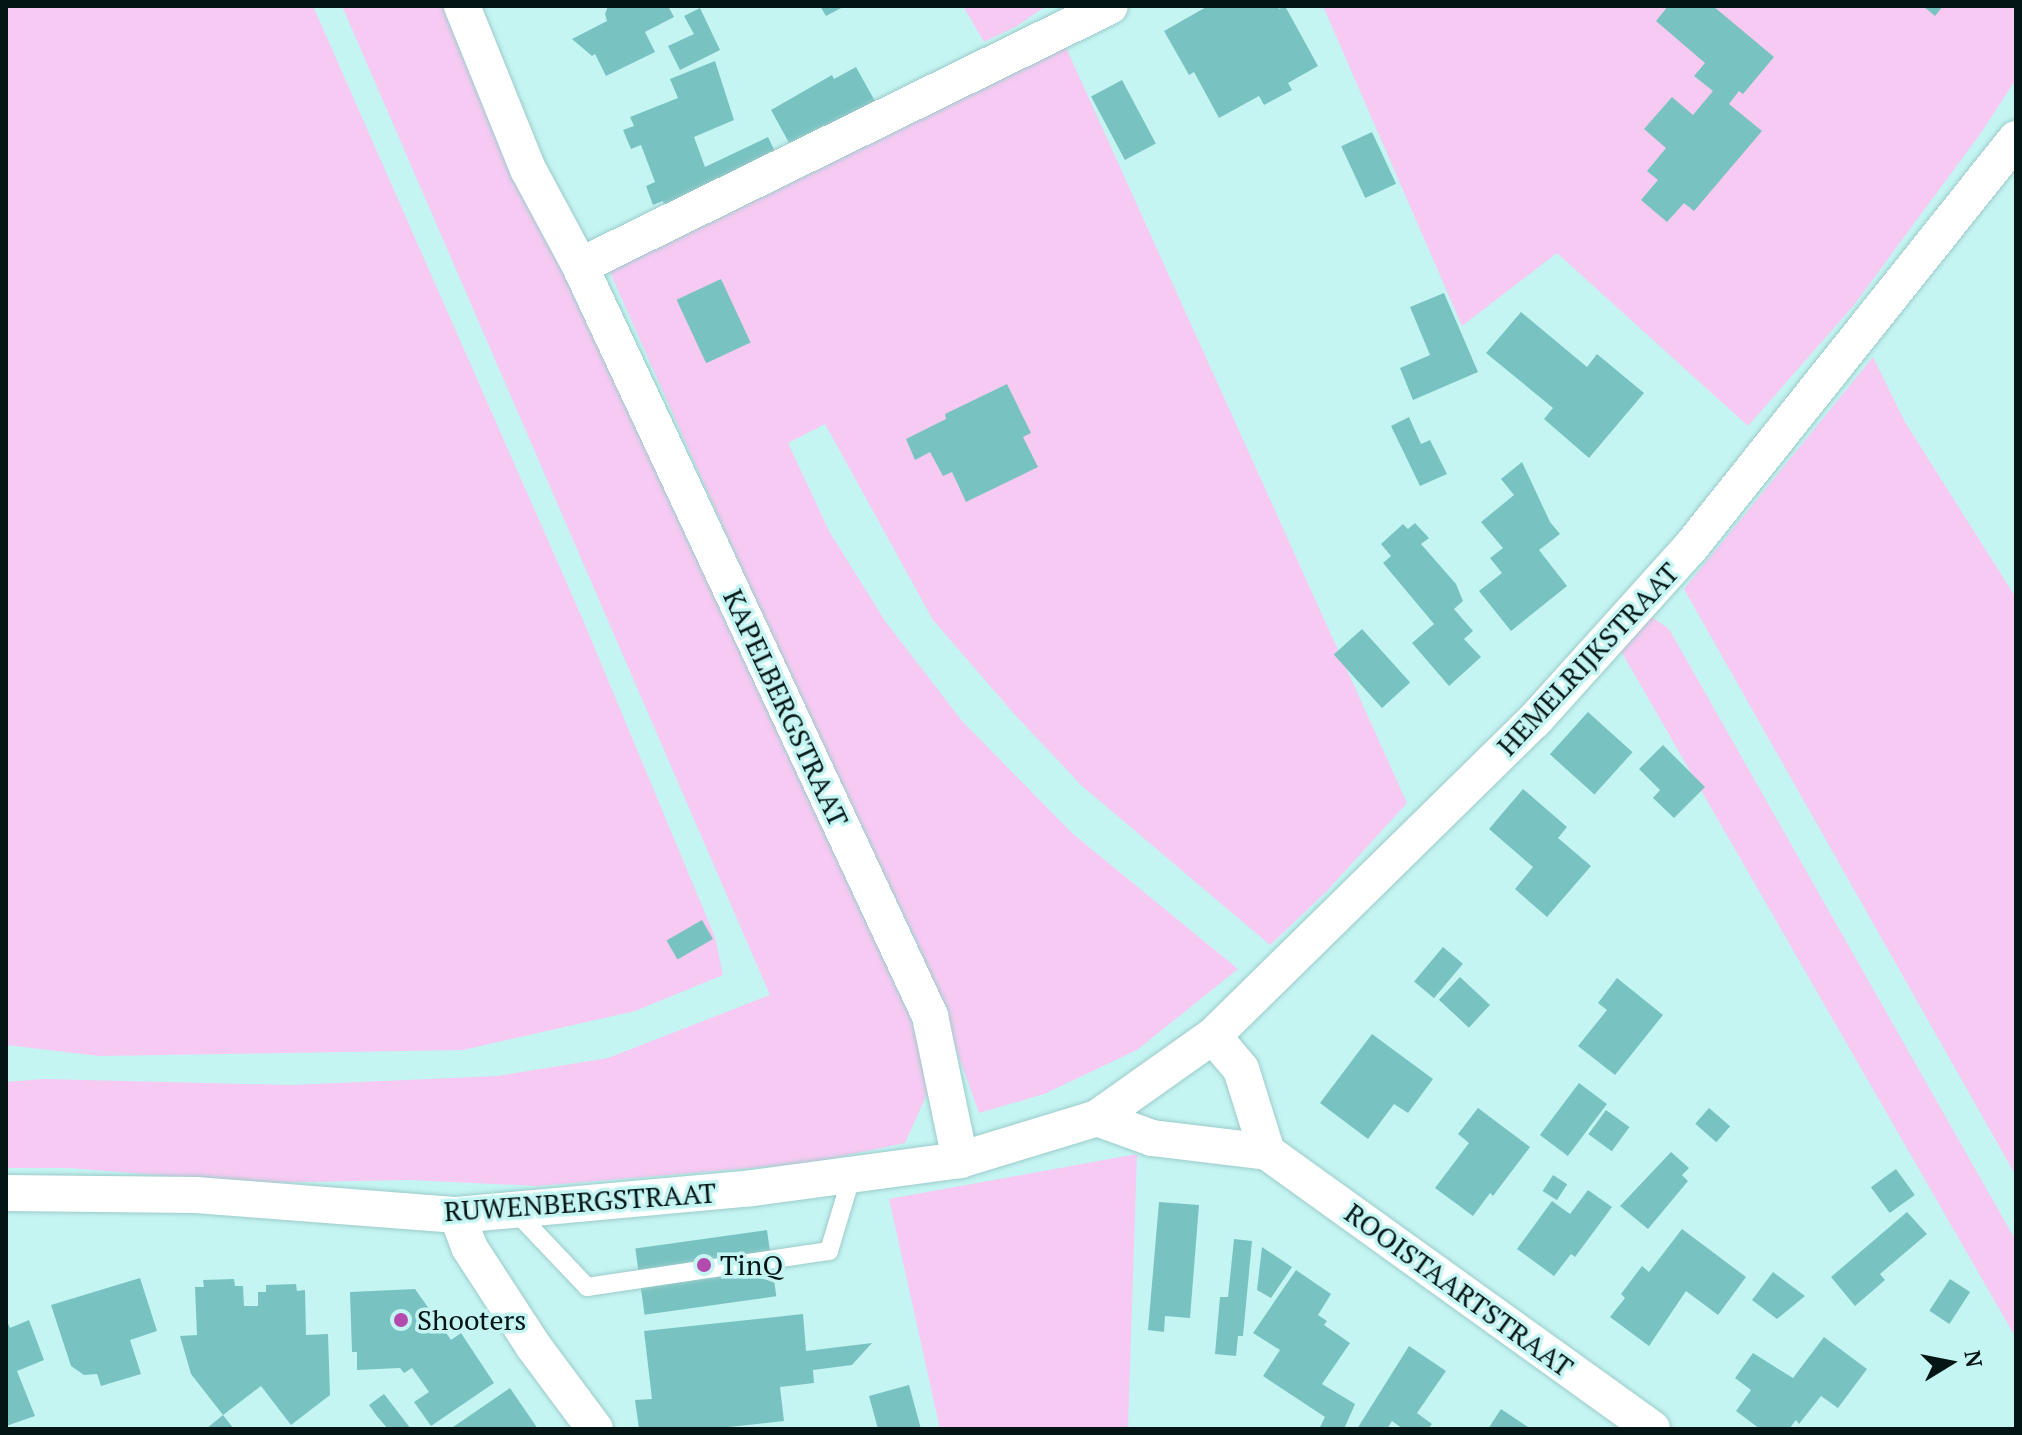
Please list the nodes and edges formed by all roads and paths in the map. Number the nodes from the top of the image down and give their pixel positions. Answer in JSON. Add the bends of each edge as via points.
{"nodes":[{"id":1,"x":462,"y":6,"type":"edge"},
{"id":2,"x":1110,"y":6,"type":"edge"},
{"id":3,"x":2016,"y":139,"type":"edge"},
{"id":4,"x":580,"y":266,"type":"junction"},
{"id":5,"x":1213,"y":1036,"type":"junction"},
{"id":6,"x":1097,"y":1118,"type":"junction"},
{"id":7,"x":1267,"y":1152,"type":"junction"},
{"id":8,"x":960,"y":1160,"type":"junction"},
{"id":9,"x":852,"y":1175,"type":"junction"},
{"id":10,"x":6,"y":1193,"type":"edge"},
{"id":11,"x":514,"y":1210,"type":"junction"},
{"id":12,"x":457,"y":1215,"type":"junction"},
{"id":13,"x":595,"y":1429,"type":"edge"},
{"id":14,"x":1652,"y":1429,"type":"edge"}],
"edges":[{"from":1,"to":4,"type":"street","name":"KAPELBERGSTRAAT","via":[[528,169]]},
{"from":2,"to":4,"type":"street"},
{"from":3,"to":5,"type":"street","name":"HEMELRIJKSTRAAT","via":[[1690,548],[1534,721]]},
{"from":4,"to":8,"type":"street","name":"KAPELBERGSTRAAT","via":[[930,1016]]},
{"from":5,"to":6,"type":"street","name":"HEMELRIJKSTRAAT"},
{"from":5,"to":7,"type":"street","via":[[1241,1069]]},
{"from":6,"to":7,"type":"street","name":"ROOISTAARTSTRAAT","via":[[1152,1138]]},
{"from":6,"to":8,"type":"street","name":"RUWENBERGSTRAAT"},
{"from":7,"to":14,"type":"street","name":"ROOISTAARTSTRAAT"},
{"from":8,"to":9,"type":"street","name":"RUWENBERGSTRAAT"},
{"from":9,"to":11,"type":"street","name":"RUWENBERGSTRAAT"},
{"from":9,"to":11,"type":"lane","via":[[829,1251],[587,1287]]},
{"from":10,"to":12,"type":"street","name":"RUWENBERGSTRAAT","via":[[196,1195]]},
{"from":11,"to":12,"type":"street","name":"RUWENBERGSTRAAT"},
{"from":12,"to":13,"type":"street","via":[[469,1247]]}]}
